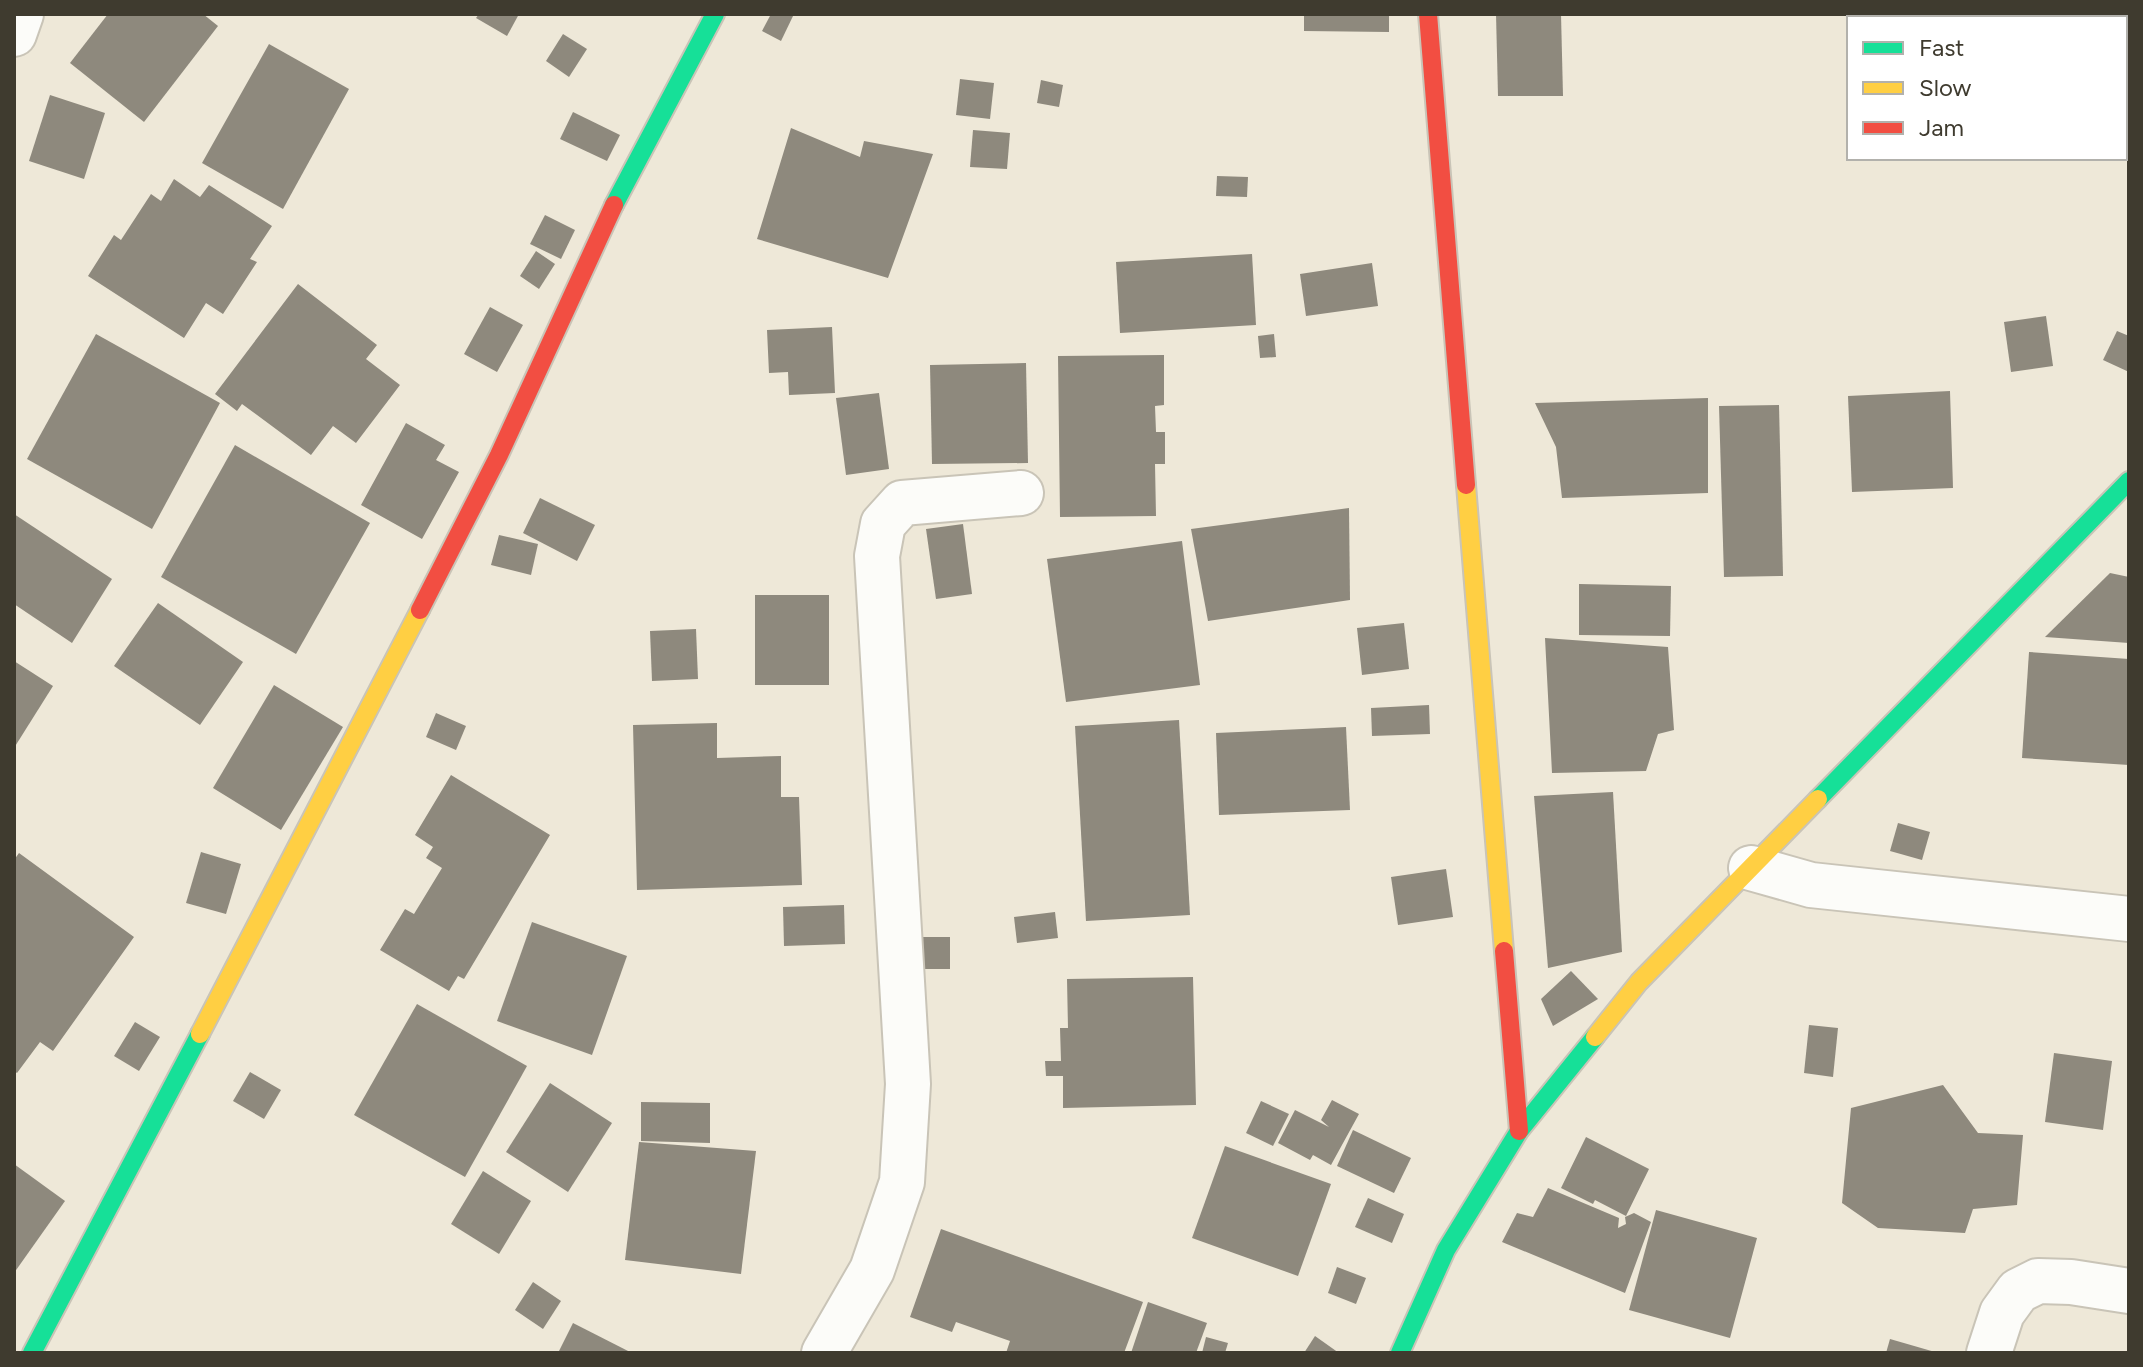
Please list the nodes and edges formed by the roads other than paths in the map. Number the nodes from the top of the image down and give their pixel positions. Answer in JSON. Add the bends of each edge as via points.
{"nodes":[{"id":1,"x":21,"y":14,"type":"edge"},
{"id":2,"x":715,"y":14,"type":"edge"},
{"id":3,"x":1428,"y":14,"type":"edge"},
{"id":4,"x":14,"y":34,"type":"edge"},
{"id":5,"x":2129,"y":481,"type":"edge"},
{"id":6,"x":1021,"y":493,"type":"dead end"},
{"id":7,"x":1751,"y":868,"type":"junction"},
{"id":8,"x":2129,"y":919,"type":"edge"},
{"id":9,"x":1519,"y":1131,"type":"junction"},
{"id":10,"x":2129,"y":1291,"type":"edge"},
{"id":11,"x":32,"y":1353,"type":"edge"},
{"id":12,"x":824,"y":1353,"type":"edge"},
{"id":13,"x":1400,"y":1353,"type":"edge"},
{"id":14,"x":1989,"y":1353,"type":"edge"}],
"edges":[{"from":1,"to":4,"type":"street"},
{"from":2,"to":11,"type":"street","via":[[606,219],[499,455],[363,723]]},
{"from":3,"to":9,"type":"street"},
{"from":5,"to":7,"type":"street"},
{"from":6,"to":12,"type":"street","via":[[902,503],[883,524],[877,556],[908,1084],[902,1182],[872,1270]]},
{"from":7,"to":8,"type":"street","via":[[1811,885]]},
{"from":7,"to":9,"type":"street","via":[[1639,982]]},
{"from":9,"to":13,"type":"street","via":[[1446,1250]]},
{"from":10,"to":14,"type":"street","via":[[2038,1281],[2018,1291],[2002,1313]]}]}
